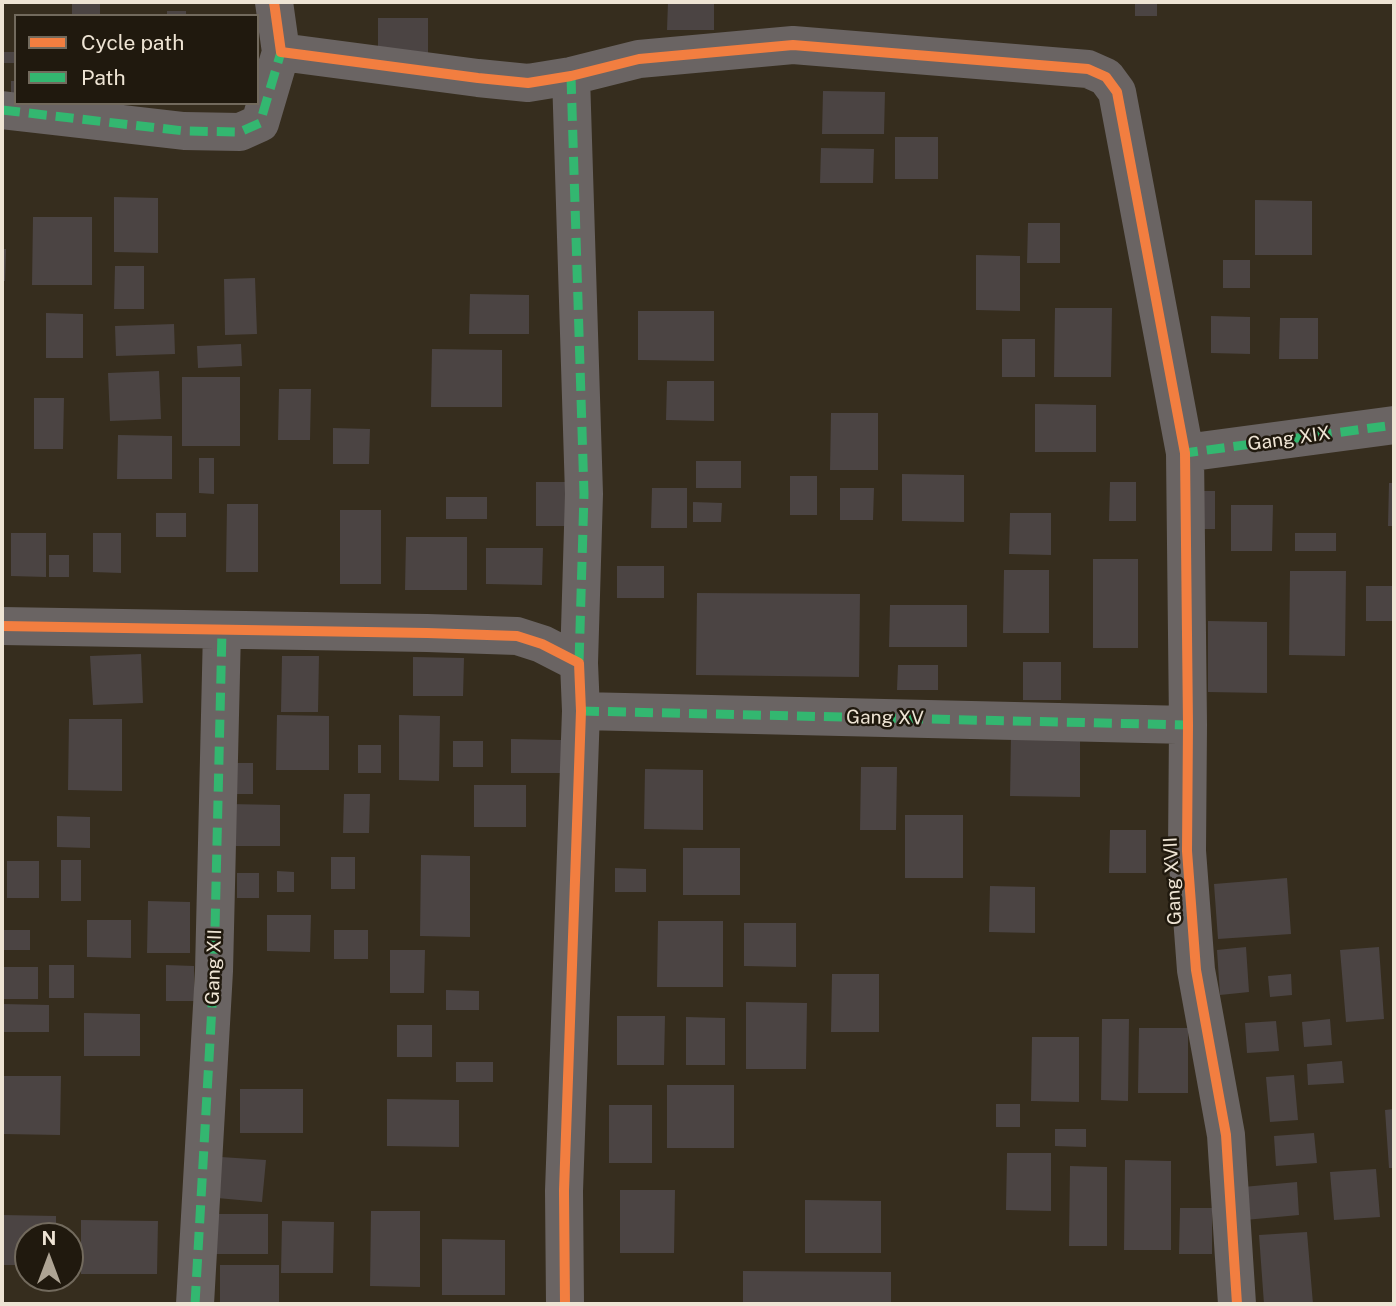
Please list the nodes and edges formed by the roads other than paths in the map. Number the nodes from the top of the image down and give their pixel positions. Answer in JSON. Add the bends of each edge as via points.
{"nodes":[{"id":1,"x":275,"y":2,"type":"edge"},
{"id":2,"x":281,"y":52,"type":"junction"},
{"id":3,"x":571,"y":76,"type":"junction"},
{"id":4,"x":2,"y":110,"type":"edge"},
{"id":5,"x":1394,"y":425,"type":"edge"},
{"id":6,"x":1185,"y":453,"type":"junction"},
{"id":7,"x":2,"y":626,"type":"edge"},
{"id":8,"x":222,"y":630,"type":"junction"},
{"id":9,"x":579,"y":663,"type":"junction"},
{"id":10,"x":582,"y":711,"type":"junction"},
{"id":11,"x":1188,"y":725,"type":"junction"},
{"id":12,"x":195,"y":1304,"type":"edge"},
{"id":13,"x":565,"y":1304,"type":"edge"},
{"id":14,"x":1237,"y":1304,"type":"edge"}],
"edges":[{"from":1,"to":2,"type":"street"},
{"from":2,"to":3,"type":"street","name":"Gang XVII","via":[[528,83]]},
{"from":2,"to":4,"type":"street","via":[[260,123],[240,132],[184,131]]},
{"from":3,"to":6,"type":"street","name":"Gang XVII","via":[[639,59],[793,44],[1087,69],[1106,77],[1117,92]]},
{"from":3,"to":9,"type":"street","via":[[584,494]]},
{"from":5,"to":6,"type":"street","name":"Gang XIX"},
{"from":6,"to":11,"type":"street","name":"Gang XVII"},
{"from":7,"to":8,"type":"street"},
{"from":8,"to":9,"type":"street","via":[[517,636]]},
{"from":8,"to":12,"type":"street","name":"Gang XII","via":[[214,971]]},
{"from":9,"to":10,"type":"street"},
{"from":10,"to":11,"type":"street","name":"Gang XV"},
{"from":10,"to":13,"type":"street","via":[[564,1191]]},
{"from":11,"to":14,"type":"street","name":"Gang XVII","via":[[1187,851],[1196,970],[1226,1135]]}]}
